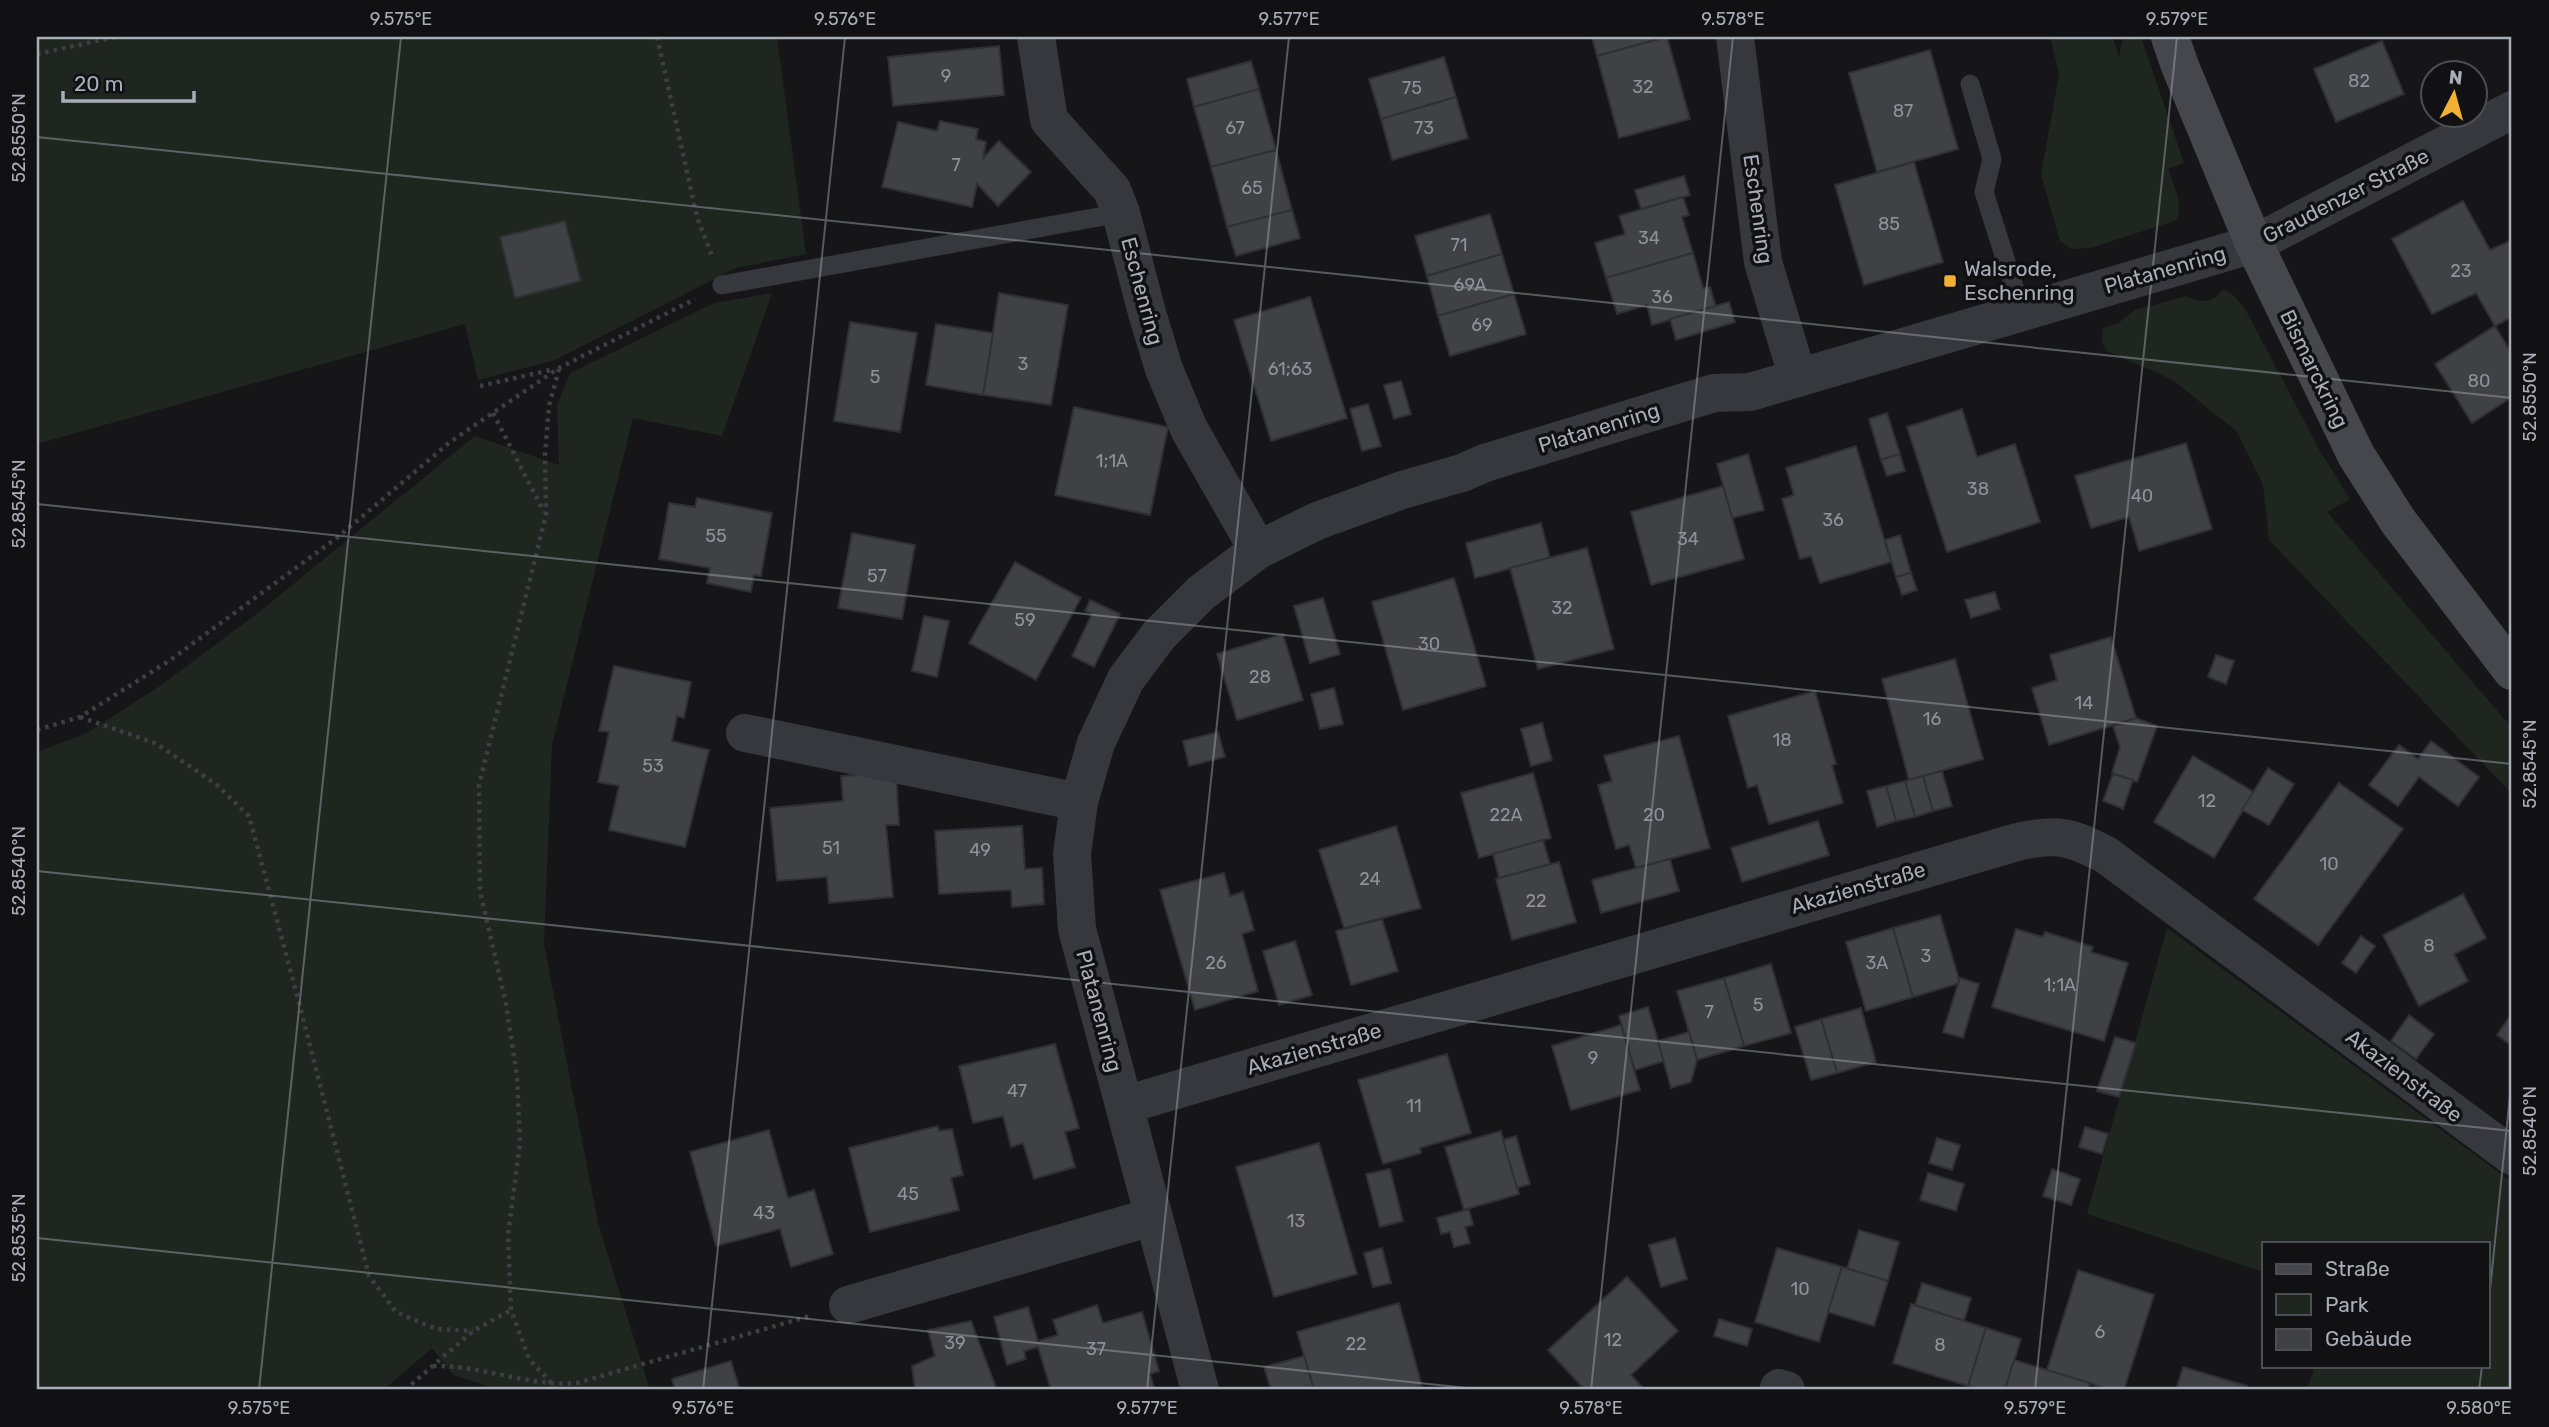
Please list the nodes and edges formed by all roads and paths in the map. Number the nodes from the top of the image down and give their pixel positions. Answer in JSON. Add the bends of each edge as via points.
{"nodes":[{"id":1,"x":115,"y":37,"type":"edge"},
{"id":2,"x":657,"y":37,"type":"edge"},
{"id":3,"x":1036,"y":37,"type":"edge"},
{"id":4,"x":1735,"y":37,"type":"edge"},
{"id":5,"x":2170,"y":37,"type":"edge"},
{"id":6,"x":37,"y":54,"type":"edge"},
{"id":7,"x":1970,"y":84,"type":"dead end"},
{"id":8,"x":2512,"y":110,"type":"edge"},
{"id":9,"x":1121,"y":212,"type":"junction"},
{"id":10,"x":2254,"y":244,"type":"junction"},
{"id":11,"x":722,"y":285,"type":"junction"},
{"id":12,"x":2022,"y":312,"type":"junction"},
{"id":13,"x":559,"y":368,"type":"junction"},
{"id":14,"x":1798,"y":378,"type":"junction"},
{"id":15,"x":480,"y":387,"type":"dead end"},
{"id":16,"x":494,"y":413,"type":"junction"},
{"id":17,"x":546,"y":515,"type":"junction"},
{"id":18,"x":1258,"y":550,"type":"junction"},
{"id":19,"x":2512,"y":671,"type":"edge"},
{"id":20,"x":80,"y":717,"type":"junction"},
{"id":21,"x":37,"y":730,"type":"edge"},
{"id":22,"x":745,"y":733,"type":"dead end"},
{"id":23,"x":1079,"y":802,"type":"junction"},
{"id":24,"x":1125,"y":1105,"type":"junction"},
{"id":25,"x":2512,"y":1156,"type":"edge"},
{"id":26,"x":1152,"y":1217,"type":"junction"},
{"id":27,"x":848,"y":1305,"type":"joint"},
{"id":28,"x":511,"y":1310,"type":"junction"},
{"id":29,"x":473,"y":1331,"type":"junction"},
{"id":30,"x":433,"y":1366,"type":"junction"},
{"id":31,"x":554,"y":1387,"type":"edge"},
{"id":32,"x":405,"y":1390,"type":"edge"},
{"id":33,"x":1200,"y":1390,"type":"edge"}],
"edges":[{"from":1,"to":6,"type":"path"},
{"from":2,"to":11,"type":"path","via":[[697,217]]},
{"from":3,"to":9,"type":"street","name":"Eschenring","via":[[1049,120],[1112,190]]},
{"from":4,"to":14,"type":"street","name":"Eschenring","via":[[1763,262]]},
{"from":5,"to":10,"type":"street","name":"Bismarckring"},
{"from":7,"to":12,"type":"lane","via":[[1992,159],[1984,192]]},
{"from":8,"to":10,"type":"street","name":"Graudenzer Straße"},
{"from":9,"to":11,"type":"lane"},
{"from":9,"to":18,"type":"street","name":"Eschenring","via":[[1164,369],[1189,429]]},
{"from":10,"to":12,"type":"street","name":"Platanenring"},
{"from":10,"to":19,"type":"street","name":"Bismarckring","via":[[2356,455],[2398,521]]},
{"from":11,"to":13,"type":"path"},
{"from":12,"to":14,"type":"street","name":"Platanenring"},
{"from":13,"to":15,"type":"path"},
{"from":13,"to":16,"type":"path"},
{"from":13,"to":17,"type":"path","via":[[549,406]]},
{"from":14,"to":18,"type":"street","name":"Platanenring","via":[[1750,392],[1714,393],[1485,463],[1317,521]]},
{"from":16,"to":17,"type":"path"},
{"from":16,"to":20,"type":"path","via":[[450,442],[338,537],[226,620]]},
{"from":17,"to":28,"type":"path","via":[[479,785],[480,891],[517,1076],[520,1143],[508,1235]]},
{"from":18,"to":23,"type":"street","name":"Platanenring","via":[[1201,593],[1159,635],[1126,679],[1097,743]]},
{"from":20,"to":21,"type":"path"},
{"from":20,"to":29,"type":"path","via":[[155,743],[216,784],[248,816],[369,1276],[396,1312],[436,1329]]},
{"from":22,"to":23,"type":"street"},
{"from":23,"to":24,"type":"street","name":"Platanenring","via":[[1072,855],[1077,929]]},
{"from":24,"to":25,"type":"street","name":"Akazienstraße","via":[[2048,835],[2075,840],[2106,855]]},
{"from":24,"to":26,"type":"street","name":"Platanenring"},
{"from":26,"to":27,"type":"street"},
{"from":26,"to":33,"type":"street","name":"Platanenring"},
{"from":27,"to":31,"type":"path"},
{"from":28,"to":29,"type":"path"},
{"from":28,"to":31,"type":"path","via":[[529,1359]]},
{"from":29,"to":30,"type":"path"},
{"from":30,"to":31,"type":"path","via":[[490,1371]]},
{"from":30,"to":32,"type":"path"}]}
